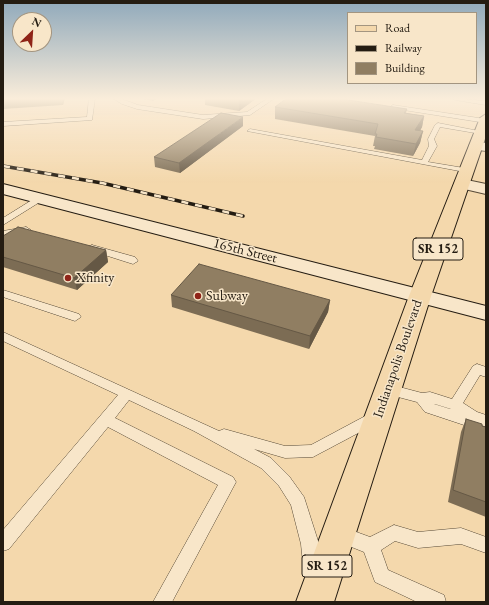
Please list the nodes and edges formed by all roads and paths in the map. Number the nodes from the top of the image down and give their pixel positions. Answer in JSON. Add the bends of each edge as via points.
{"nodes":[{"id":1,"x":437,"y":126,"type":"edge"},
{"id":2,"x":445,"y":126,"type":"edge"},
{"id":3,"x":459,"y":126,"type":"edge"},
{"id":4,"x":250,"y":131,"type":"dead end"},
{"id":5,"x":483,"y":133,"type":"edge"},
{"id":6,"x":424,"y":163,"type":"junction"},
{"id":7,"x":465,"y":178,"type":"junction"},
{"id":8,"x":3,"y":189,"type":"edge"},
{"id":9,"x":486,"y":189,"type":"edge"},
{"id":10,"x":40,"y":198,"type":"junction"},
{"id":11,"x":3,"y":222,"type":"edge"},
{"id":12,"x":33,"y":231,"type":"edge"},
{"id":13,"x":3,"y":234,"type":"edge"},
{"id":14,"x":86,"y":246,"type":"edge"},
{"id":15,"x":134,"y":261,"type":"dead end"},
{"id":16,"x":3,"y":293,"type":"edge"},
{"id":17,"x":420,"y":296,"type":"junction"},
{"id":18,"x":486,"y":314,"type":"edge"},
{"id":19,"x":75,"y":317,"type":"dead end"},
{"id":20,"x":3,"y":336,"type":"edge"},
{"id":21,"x":486,"y":372,"type":"edge"},
{"id":22,"x":127,"y":394,"type":"junction"},
{"id":23,"x":422,"y":398,"type":"junction"},
{"id":24,"x":384,"y":402,"type":"junction"},
{"id":25,"x":455,"y":405,"type":"junction"},
{"id":26,"x":472,"y":416,"type":"junction"},
{"id":27,"x":106,"y":420,"type":"junction"},
{"id":28,"x":486,"y":421,"type":"edge"},
{"id":29,"x":199,"y":427,"type":"junction"},
{"id":30,"x":339,"y":534,"type":"junction"},
{"id":31,"x":3,"y":543,"type":"edge"},
{"id":32,"x":486,"y":545,"type":"edge"},
{"id":33,"x":371,"y":546,"type":"junction"},
{"id":34,"x":315,"y":601,"type":"edge"},
{"id":35,"x":162,"y":602,"type":"edge"},
{"id":36,"x":437,"y":602,"type":"edge"}],
"edges":[{"from":1,"to":6,"type":"lane","via":[[431,139],[433,146]]},
{"from":2,"to":5,"type":"lane"},
{"from":3,"to":5,"type":"lane"},
{"from":4,"to":6,"type":"lane"},
{"from":5,"to":7,"type":"main road","name":"Indianapolis Boulevard","number":"SR 152"},
{"from":6,"to":7,"type":"lane"},
{"from":7,"to":9,"type":"main road"},
{"from":7,"to":17,"type":"main road","name":"Indianapolis Boulevard","number":"SR 152"},
{"from":8,"to":10,"type":"main road","name":"165th Street"},
{"from":10,"to":11,"type":"lane"},
{"from":10,"to":17,"type":"main road","name":"165th Street"},
{"from":12,"to":13,"type":"lane","via":[[23,229]]},
{"from":14,"to":15,"type":"lane"},
{"from":16,"to":19,"type":"lane"},
{"from":17,"to":18,"type":"main road","name":"165th Street"},
{"from":17,"to":24,"type":"main road","name":"Indianapolis Boulevard","number":"SR 152"},
{"from":20,"to":22,"type":"lane"},
{"from":21,"to":25,"type":"lane","via":[[477,369]]},
{"from":22,"to":27,"type":"lane"},
{"from":22,"to":29,"type":"lane"},
{"from":23,"to":24,"type":"lane"},
{"from":23,"to":25,"type":"lane","via":[[430,397]]},
{"from":23,"to":26,"type":"lane","via":[[430,408],[464,419]]},
{"from":24,"to":29,"type":"lane","via":[[313,451],[285,452]]},
{"from":24,"to":30,"type":"main road","name":"Indianapolis Boulevard","number":"SR 152"},
{"from":25,"to":26,"type":"lane"},
{"from":26,"to":28,"type":"lane"},
{"from":27,"to":31,"type":"lane"},
{"from":27,"to":35,"type":"lane","via":[[228,482]]},
{"from":29,"to":34,"type":"lane","via":[[266,463],[291,491],[298,502],[310,544]]},
{"from":30,"to":33,"type":"lane"},
{"from":30,"to":34,"type":"main road","name":"Indianapolis Boulevard","number":"SR 152"},
{"from":32,"to":33,"type":"lane","via":[[461,536],[418,540],[394,533]]},
{"from":33,"to":36,"type":"lane","via":[[382,576]]}]}
